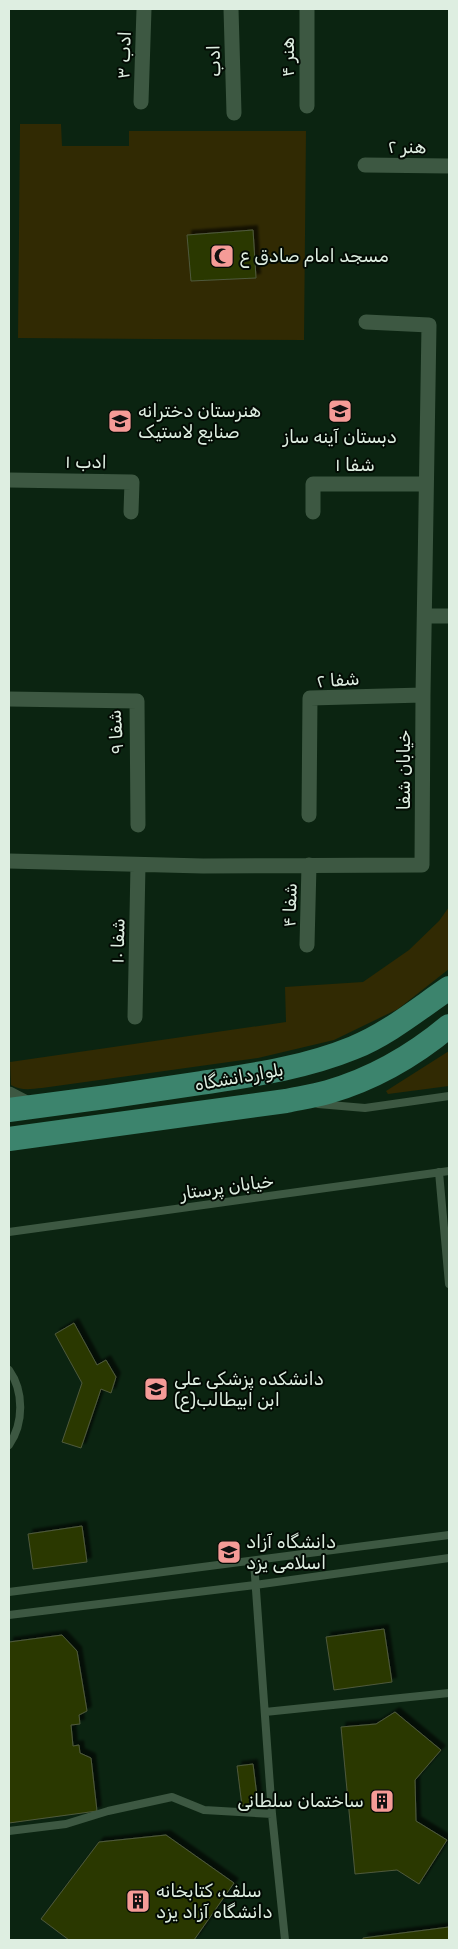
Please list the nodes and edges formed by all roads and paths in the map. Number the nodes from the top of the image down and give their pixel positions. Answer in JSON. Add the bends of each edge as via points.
{"nodes":[{"id":1,"x":144,"y":9,"type":"edge"},
{"id":2,"x":231,"y":9,"type":"edge"},
{"id":3,"x":307,"y":9,"type":"edge"},
{"id":4,"x":141,"y":102,"type":"dead end"},
{"id":5,"x":307,"y":106,"type":"dead end"},
{"id":6,"x":234,"y":113,"type":"dead end"},
{"id":7,"x":365,"y":165,"type":"dead end"},
{"id":8,"x":449,"y":166,"type":"edge"},
{"id":9,"x":366,"y":322,"type":"dead end"},
{"id":10,"x":9,"y":480,"type":"edge"},
{"id":11,"x":426,"y":484,"type":"junction"},
{"id":12,"x":131,"y":512,"type":"dead end"},
{"id":13,"x":313,"y":512,"type":"dead end"},
{"id":14,"x":426,"y":616,"type":"junction"},
{"id":15,"x":449,"y":616,"type":"edge"},
{"id":16,"x":423,"y":695,"type":"junction"},
{"id":17,"x":9,"y":699,"type":"edge"},
{"id":18,"x":309,"y":815,"type":"dead end"},
{"id":19,"x":138,"y":825,"type":"dead end"},
{"id":20,"x":9,"y":861,"type":"edge"},
{"id":21,"x":138,"y":865,"type":"junction"},
{"id":22,"x":309,"y":865,"type":"junction"},
{"id":23,"x":307,"y":946,"type":"dead end"},
{"id":24,"x":449,"y":988,"type":"edge"},
{"id":25,"x":135,"y":1017,"type":"dead end"},
{"id":26,"x":449,"y":1026,"type":"edge"},
{"id":27,"x":9,"y":1094,"type":"edge"},
{"id":28,"x":449,"y":1096,"type":"edge"},
{"id":29,"x":286,"y":1101,"type":"junction"},
{"id":30,"x":33,"y":1107,"type":"junction"},
{"id":31,"x":9,"y":1110,"type":"edge"},
{"id":32,"x":9,"y":1139,"type":"edge"},
{"id":33,"x":449,"y":1171,"type":"edge"},
{"id":34,"x":439,"y":1172,"type":"junction"},
{"id":35,"x":9,"y":1232,"type":"edge"},
{"id":36,"x":449,"y":1284,"type":"edge"},
{"id":37,"x":9,"y":1370,"type":"edge"},
{"id":38,"x":9,"y":1445,"type":"edge"},
{"id":39,"x":449,"y":1535,"type":"edge"},
{"id":40,"x":449,"y":1558,"type":"edge"},
{"id":41,"x":254,"y":1562,"type":"junction"},
{"id":42,"x":255,"y":1585,"type":"junction"},
{"id":43,"x":9,"y":1592,"type":"edge"},
{"id":44,"x":9,"y":1615,"type":"edge"},
{"id":45,"x":449,"y":1693,"type":"edge"},
{"id":46,"x":265,"y":1712,"type":"junction"},
{"id":47,"x":272,"y":1814,"type":"junction"},
{"id":48,"x":9,"y":1830,"type":"edge"},
{"id":49,"x":285,"y":1940,"type":"edge"}],
"edges":[{"from":1,"to":4,"type":"street","name":"ادب ۳"},
{"from":2,"to":6,"type":"street","name":"ادب"},
{"from":3,"to":5,"type":"street","name":"هنر ۴"},
{"from":7,"to":8,"type":"street","name":"هنر ۲"},
{"from":9,"to":11,"type":"street","name":"خیابان شفا","via":[[430,325]]},
{"from":10,"to":12,"type":"street","name":"ادب ۱","via":[[132,482]]},
{"from":11,"to":13,"type":"street","name":"شفا ۱","via":[[313,484]]},
{"from":11,"to":14,"type":"street","name":"خیابان شفا"},
{"from":14,"to":15,"type":"street"},
{"from":14,"to":16,"type":"street","name":"خیابان شفا"},
{"from":16,"to":18,"type":"street","name":"شفا ۲","via":[[310,698]]},
{"from":16,"to":22,"type":"street","name":"خیابان شفا","via":[[422,865]]},
{"from":17,"to":19,"type":"street","name":"شفا ۹","via":[[137,701]]},
{"from":20,"to":21,"type":"street","name":"خیابان شفا"},
{"from":21,"to":22,"type":"street","name":"خیابان شفا"},
{"from":21,"to":25,"type":"street","name":"شفا ۱۰"},
{"from":22,"to":23,"type":"street","name":"شفا ۴"},
{"from":24,"to":30,"type":"main road","name":"بلواردانشگاه","via":[[396,1026],[354,1048],[318,1061],[267,1073]]},
{"from":26,"to":29,"type":"main road","name":"بلواردانشگاه","via":[[410,1056],[371,1076],[328,1092]]},
{"from":27,"to":30,"type":"street"},
{"from":28,"to":29,"type":"lane","via":[[365,1108]]},
{"from":29,"to":32,"type":"main road","name":"بلواردانشگاه"},
{"from":30,"to":31,"type":"main road","name":"بلواردانشگاه"},
{"from":33,"to":34,"type":"lane","name":"خیابان پرستار"},
{"from":34,"to":35,"type":"lane","name":"خیابان پرستار"},
{"from":34,"to":36,"type":"lane"},
{"from":37,"to":38,"type":"lane","via":[[19,1393],[20,1415]]},
{"from":39,"to":41,"type":"lane"},
{"from":40,"to":42,"type":"lane"},
{"from":41,"to":42,"type":"lane"},
{"from":41,"to":43,"type":"lane"},
{"from":42,"to":44,"type":"lane"},
{"from":42,"to":46,"type":"lane"},
{"from":45,"to":46,"type":"lane"},
{"from":46,"to":47,"type":"lane"},
{"from":47,"to":48,"type":"lane","via":[[204,1810],[172,1797],[66,1824]]},
{"from":47,"to":49,"type":"lane"}]}
